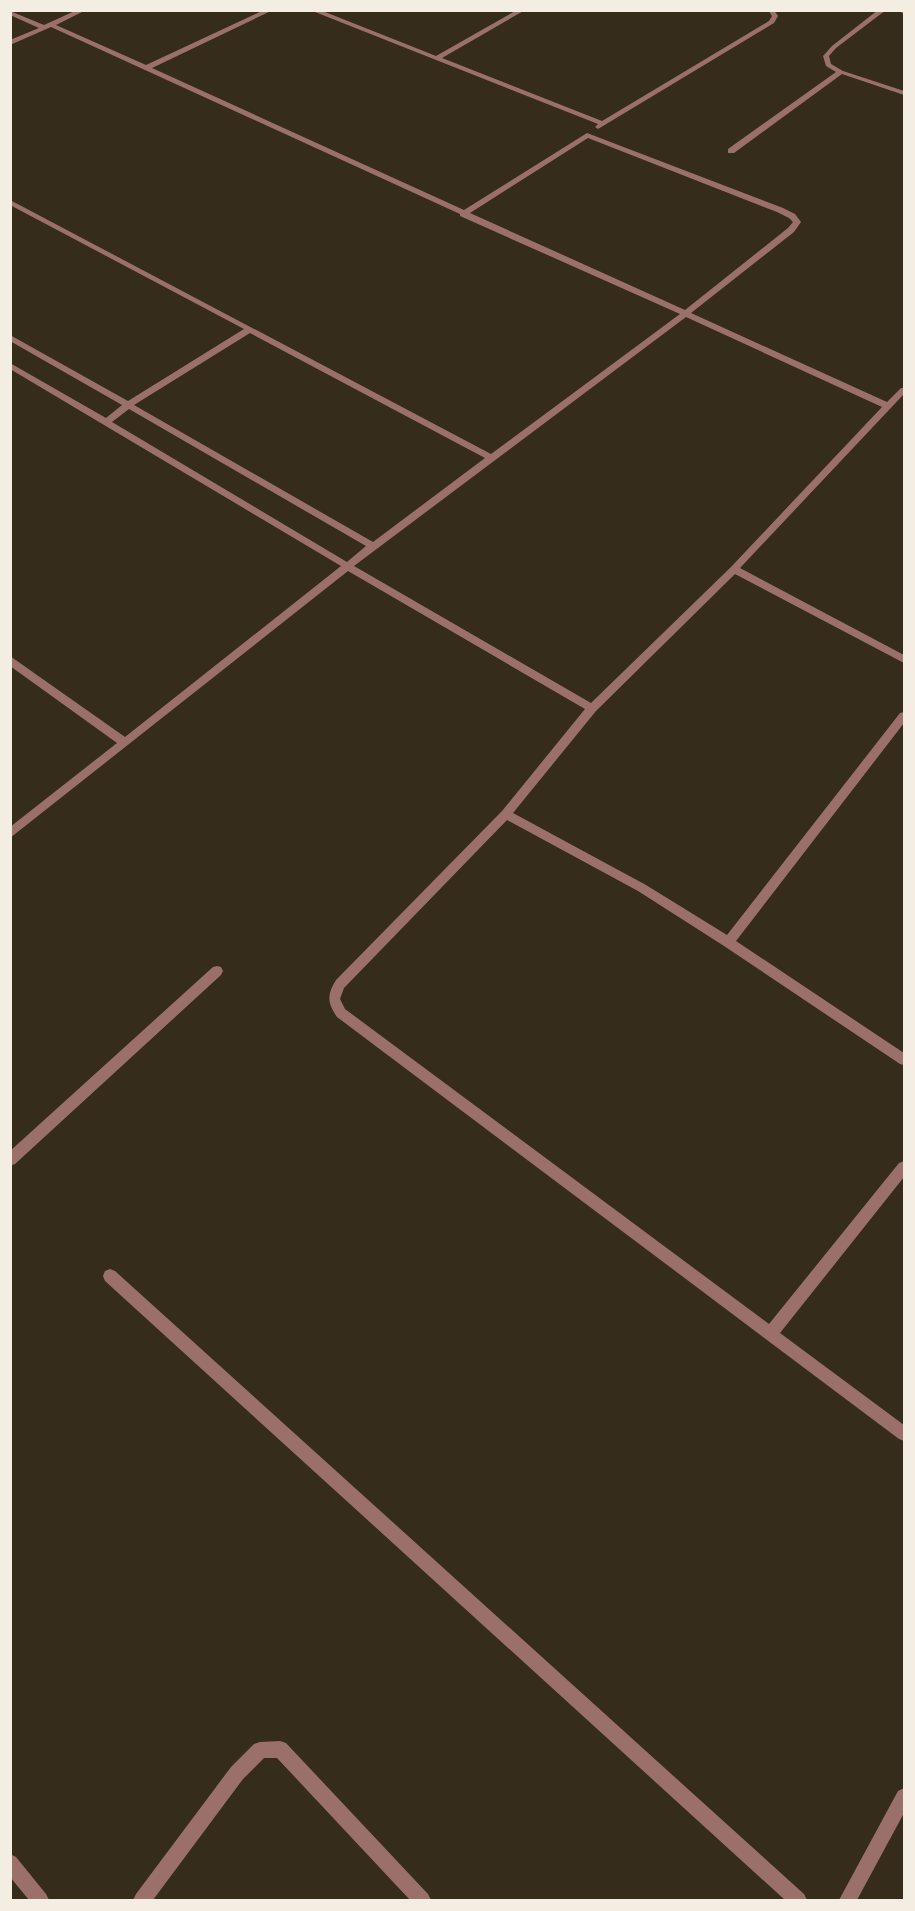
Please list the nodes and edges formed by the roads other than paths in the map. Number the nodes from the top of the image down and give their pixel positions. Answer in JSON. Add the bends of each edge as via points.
{"nodes":[{"id":1,"x":83,"y":10,"type":"edge"},
{"id":2,"x":270,"y":10,"type":"edge"},
{"id":3,"x":313,"y":10,"type":"edge"},
{"id":4,"x":522,"y":10,"type":"edge"},
{"id":5,"x":771,"y":10,"type":"edge"},
{"id":6,"x":883,"y":10,"type":"edge"},
{"id":7,"x":900,"y":10,"type":"edge"},
{"id":8,"x":904,"y":12,"type":"edge"},
{"id":9,"x":10,"y":13,"type":"edge"},
{"id":10,"x":48,"y":26,"type":"junction"},
{"id":11,"x":10,"y":43,"type":"edge"},
{"id":12,"x":436,"y":59,"type":"junction"},
{"id":13,"x":146,"y":68,"type":"junction"},
{"id":14,"x":841,"y":72,"type":"junction"},
{"id":15,"x":904,"y":93,"type":"edge"},
{"id":16,"x":603,"y":124,"type":"junction"},
{"id":17,"x":587,"y":135,"type":"junction"},
{"id":18,"x":731,"y":151,"type":"dead end"},
{"id":19,"x":10,"y":202,"type":"edge"},
{"id":20,"x":463,"y":213,"type":"junction"},
{"id":21,"x":684,"y":315,"type":"junction"},
{"id":22,"x":250,"y":329,"type":"junction"},
{"id":23,"x":10,"y":338,"type":"edge"},
{"id":24,"x":10,"y":365,"type":"edge"},
{"id":25,"x":904,"y":390,"type":"edge"},
{"id":26,"x":128,"y":405,"type":"junction"},
{"id":27,"x":888,"y":406,"type":"junction"},
{"id":28,"x":107,"y":422,"type":"junction"},
{"id":29,"x":492,"y":458,"type":"junction"},
{"id":30,"x":373,"y":546,"type":"junction"},
{"id":31,"x":349,"y":567,"type":"junction"},
{"id":32,"x":734,"y":569,"type":"junction"},
{"id":33,"x":904,"y":659,"type":"edge"},
{"id":34,"x":10,"y":660,"type":"edge"},
{"id":35,"x":592,"y":708,"type":"junction"},
{"id":36,"x":904,"y":716,"type":"edge"},
{"id":37,"x":125,"y":743,"type":"junction"},
{"id":38,"x":506,"y":814,"type":"junction"},
{"id":39,"x":10,"y":834,"type":"edge"},
{"id":40,"x":728,"y":942,"type":"junction"},
{"id":41,"x":217,"y":971,"type":"dead end"},
{"id":42,"x":904,"y":1060,"type":"edge"},
{"id":43,"x":10,"y":1160,"type":"edge"},
{"id":44,"x":904,"y":1167,"type":"edge"},
{"id":45,"x":110,"y":1276,"type":"dead end"},
{"id":46,"x":771,"y":1333,"type":"junction"},
{"id":47,"x":904,"y":1434,"type":"edge"},
{"id":48,"x":904,"y":1797,"type":"edge"},
{"id":49,"x":10,"y":1863,"type":"edge"},
{"id":50,"x":40,"y":1900,"type":"edge"},
{"id":51,"x":142,"y":1900,"type":"edge"},
{"id":52,"x":422,"y":1900,"type":"edge"},
{"id":53,"x":798,"y":1900,"type":"edge"},
{"id":54,"x":848,"y":1900,"type":"edge"}],
"edges":[{"from":1,"to":10,"type":"street"},
{"from":2,"to":13,"type":"street"},
{"from":3,"to":12,"type":"street"},
{"from":4,"to":12,"type":"street"},
{"from":5,"to":16,"type":"street","via":[[776,16],[772,22]]},
{"from":6,"to":14,"type":"street","via":[[826,56],[828,65]]},
{"from":7,"to":8,"type":"street"},
{"from":9,"to":10,"type":"street"},
{"from":10,"to":11,"type":"street"},
{"from":10,"to":13,"type":"street"},
{"from":12,"to":16,"type":"street"},
{"from":13,"to":20,"type":"street"},
{"from":14,"to":15,"type":"street"},
{"from":14,"to":18,"type":"street"},
{"from":16,"to":17,"type":"street"},
{"from":17,"to":20,"type":"street"},
{"from":17,"to":21,"type":"street","via":[[780,210],[797,222]]},
{"from":19,"to":22,"type":"street"},
{"from":20,"to":21,"type":"street"},
{"from":21,"to":27,"type":"street"},
{"from":21,"to":29,"type":"street"},
{"from":22,"to":26,"type":"street"},
{"from":22,"to":29,"type":"street"},
{"from":23,"to":26,"type":"street"},
{"from":24,"to":28,"type":"street"},
{"from":25,"to":27,"type":"street"},
{"from":26,"to":28,"type":"street"},
{"from":26,"to":30,"type":"street"},
{"from":27,"to":32,"type":"street"},
{"from":28,"to":31,"type":"street"},
{"from":29,"to":30,"type":"street"},
{"from":30,"to":31,"type":"street"},
{"from":31,"to":35,"type":"street"},
{"from":31,"to":37,"type":"street"},
{"from":32,"to":33,"type":"street"},
{"from":32,"to":35,"type":"street"},
{"from":34,"to":37,"type":"street"},
{"from":35,"to":38,"type":"street"},
{"from":36,"to":40,"type":"street"},
{"from":37,"to":39,"type":"street"},
{"from":38,"to":40,"type":"street","via":[[642,888]]},
{"from":38,"to":46,"type":"street","via":[[340,984],[333,994],[334,1005]]},
{"from":40,"to":42,"type":"street"},
{"from":41,"to":43,"type":"street"},
{"from":44,"to":46,"type":"street"},
{"from":45,"to":53,"type":"street"},
{"from":46,"to":47,"type":"street"},
{"from":48,"to":54,"type":"street"},
{"from":49,"to":50,"type":"street"},
{"from":51,"to":52,"type":"street","via":[[237,1773],[260,1750],[280,1749]]}]}
